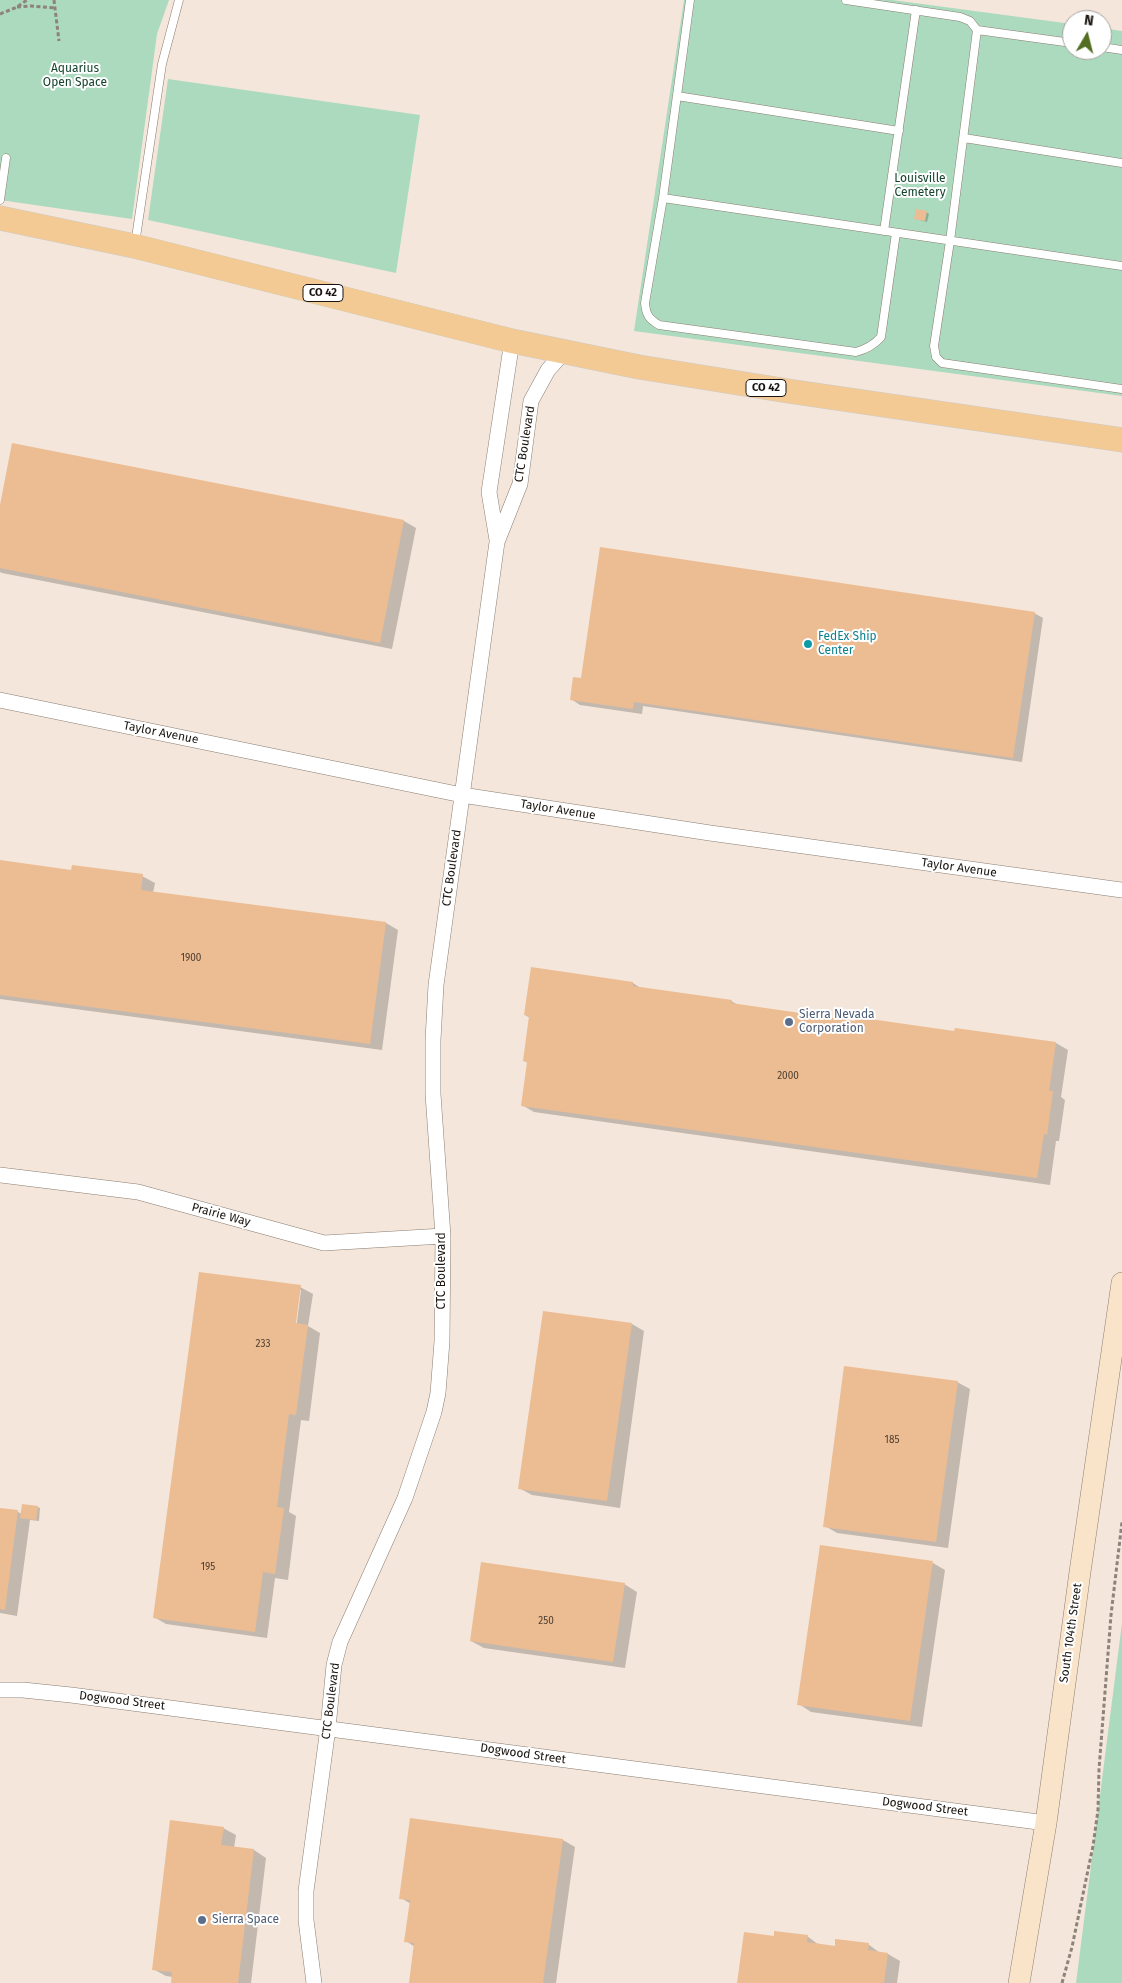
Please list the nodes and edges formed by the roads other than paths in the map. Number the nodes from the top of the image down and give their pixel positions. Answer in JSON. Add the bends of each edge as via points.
{"nodes":[{"id":1,"x":179,"y":0,"type":"edge"},
{"id":2,"x":690,"y":0,"type":"edge"},
{"id":3,"x":846,"y":0,"type":"edge"},
{"id":4,"x":916,"y":10,"type":"junction"},
{"id":5,"x":977,"y":30,"type":"junction"},
{"id":6,"x":1062,"y":42,"type":"edge"},
{"id":7,"x":677,"y":96,"type":"junction"},
{"id":8,"x":899,"y":131,"type":"junction"},
{"id":9,"x":964,"y":138,"type":"junction"},
{"id":10,"x":6,"y":158,"type":"dead end"},
{"id":11,"x":1122,"y":163,"type":"edge"},
{"id":12,"x":663,"y":198,"type":"junction"},
{"id":13,"x":0,"y":200,"type":"edge"},
{"id":14,"x":0,"y":218,"type":"edge"},
{"id":15,"x":884,"y":231,"type":"junction"},
{"id":16,"x":896,"y":233,"type":"junction"},
{"id":17,"x":950,"y":241,"type":"junction"},
{"id":18,"x":134,"y":246,"type":"junction"},
{"id":19,"x":1122,"y":266,"type":"edge"},
{"id":20,"x":512,"y":341,"type":"junction"},
{"id":21,"x":564,"y":352,"type":"junction"},
{"id":22,"x":1122,"y":389,"type":"edge"},
{"id":23,"x":1122,"y":440,"type":"edge"},
{"id":24,"x":497,"y":542,"type":"junction"},
{"id":25,"x":0,"y":700,"type":"edge"},
{"id":26,"x":462,"y":795,"type":"junction"},
{"id":27,"x":1122,"y":890,"type":"edge"},
{"id":28,"x":0,"y":1175,"type":"edge"},
{"id":29,"x":443,"y":1236,"type":"junction"},
{"id":30,"x":1122,"y":1283,"type":"edge"},
{"id":31,"x":0,"y":1690,"type":"edge"},
{"id":32,"x":328,"y":1728,"type":"junction"},
{"id":33,"x":1046,"y":1822,"type":"junction"},
{"id":34,"x":314,"y":1983,"type":"edge"},
{"id":35,"x":1019,"y":1983,"type":"edge"}],
"edges":[{"from":1,"to":18,"type":"lane","via":[[162,64]]},
{"from":2,"to":7,"type":"lane"},
{"from":3,"to":4,"type":"lane"},
{"from":4,"to":5,"type":"lane","via":[[970,20]]},
{"from":4,"to":8,"type":"lane"},
{"from":5,"to":6,"type":"lane"},
{"from":5,"to":9,"type":"lane"},
{"from":7,"to":8,"type":"lane"},
{"from":7,"to":12,"type":"lane"},
{"from":8,"to":15,"type":"lane"},
{"from":9,"to":11,"type":"lane"},
{"from":9,"to":17,"type":"lane"},
{"from":10,"to":13,"type":"lane"},
{"from":12,"to":15,"type":"lane"},
{"from":12,"to":16,"type":"lane","via":[[645,303],[646,314],[660,325],[856,352],[866,350],[881,337]]},
{"from":14,"to":18,"type":"main road","number":"CO 42"},
{"from":15,"to":16,"type":"lane"},
{"from":16,"to":17,"type":"lane"},
{"from":17,"to":19,"type":"lane"},
{"from":17,"to":22,"type":"lane","via":[[934,346],[942,363]]},
{"from":18,"to":20,"type":"main road","number":"CO 42"},
{"from":20,"to":21,"type":"main road","number":"CO 42"},
{"from":20,"to":24,"type":"street","name":"CTC Boulevard","via":[[490,492]]},
{"from":21,"to":23,"type":"main road","number":"CO 42","via":[[788,391]]},
{"from":21,"to":24,"type":"street","name":"CTC Boulevard","via":[[548,370],[532,401],[520,484]]},
{"from":24,"to":26,"type":"street","name":"CTC Boulevard"},
{"from":25,"to":26,"type":"street","name":"Taylor Avenue"},
{"from":26,"to":27,"type":"street","name":"Taylor Avenue","via":[[700,832]]},
{"from":26,"to":29,"type":"street","name":"CTC Boulevard","via":[[436,985],[432,1040]]},
{"from":28,"to":29,"type":"street","name":"Prairie Way","via":[[138,1192],[324,1243]]},
{"from":29,"to":32,"type":"street","name":"CTC Boulevard","via":[[442,1341],[434,1412],[405,1498],[340,1642],[334,1665]]},
{"from":30,"to":33,"type":"street","name":"South 104th Street"},
{"from":31,"to":32,"type":"street","name":"Dogwood Street","via":[[71,1694]]},
{"from":32,"to":33,"type":"street","name":"Dogwood Street"},
{"from":32,"to":34,"type":"street","name":"CTC Boulevard","via":[[306,1891],[306,1920]]},
{"from":33,"to":35,"type":"street","name":"South 104th Street"}]}
